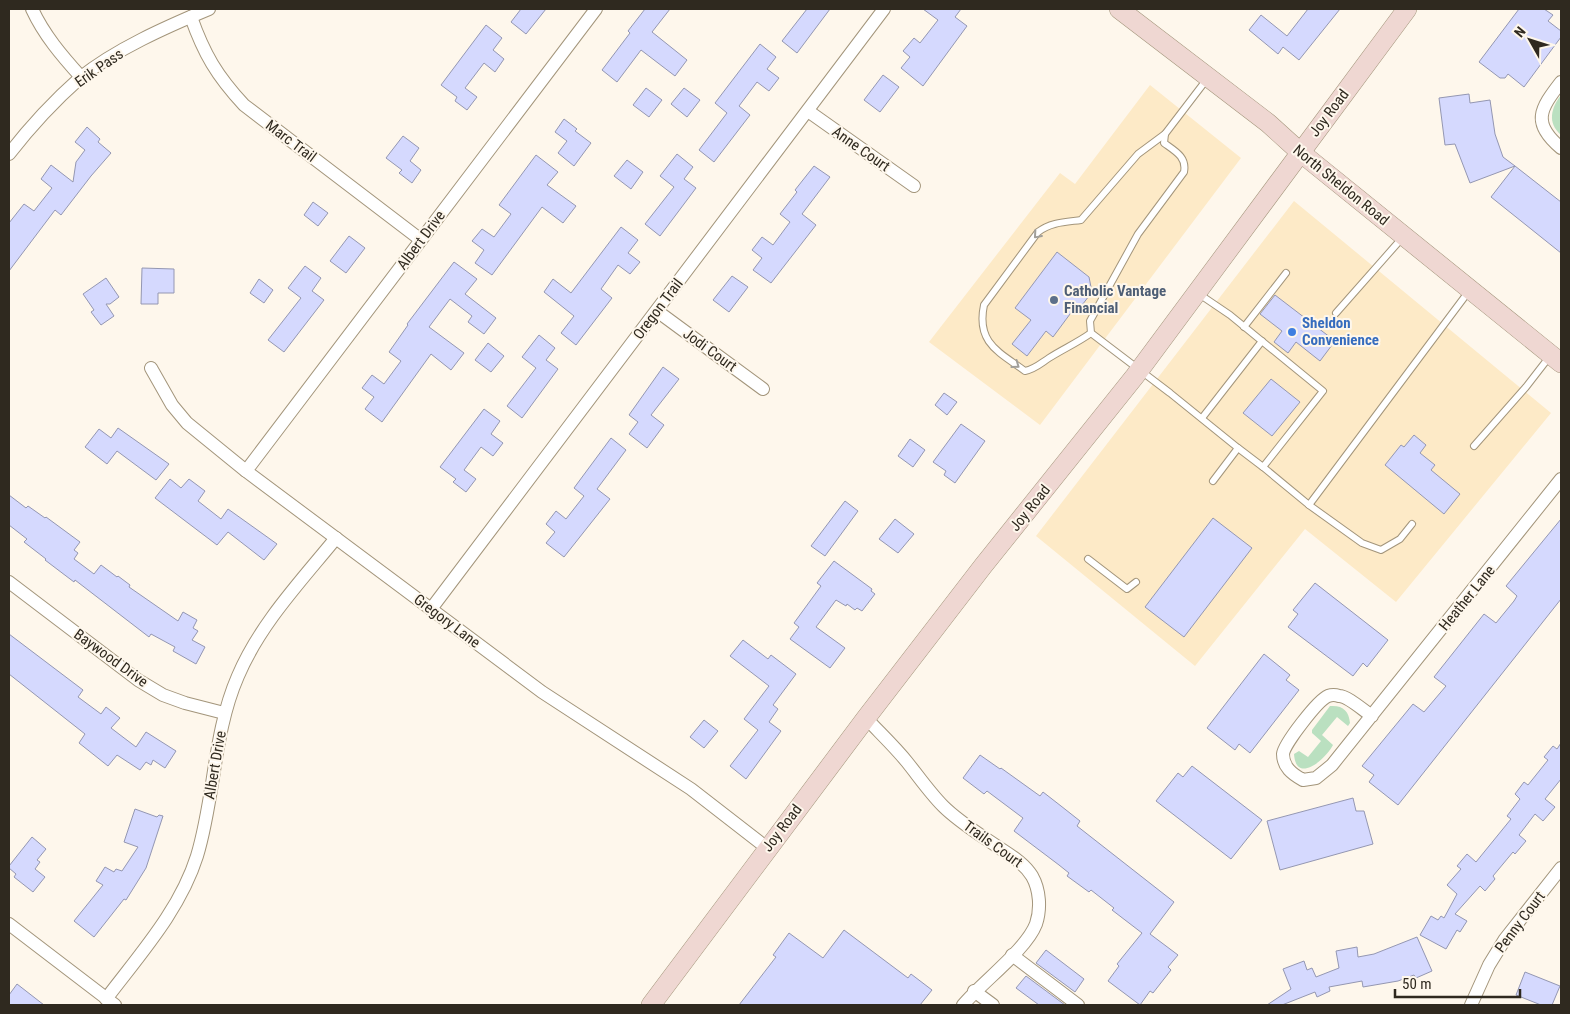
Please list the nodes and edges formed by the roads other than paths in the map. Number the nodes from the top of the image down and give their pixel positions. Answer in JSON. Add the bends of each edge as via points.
{"nodes":[{"id":1,"x":32,"y":9,"type":"edge"},
{"id":2,"x":209,"y":9,"type":"edge"},
{"id":3,"x":596,"y":9,"type":"edge"},
{"id":4,"x":884,"y":9,"type":"edge"},
{"id":5,"x":1119,"y":9,"type":"edge"},
{"id":6,"x":1408,"y":9,"type":"edge"},
{"id":7,"x":191,"y":17,"type":"junction"},
{"id":8,"x":81,"y":77,"type":"junction"},
{"id":9,"x":1208,"y":78,"type":"junction"},
{"id":10,"x":1561,"y":82,"type":"edge"},
{"id":11,"x":808,"y":111,"type":"junction"},
{"id":12,"x":1165,"y":134,"type":"junction"},
{"id":13,"x":1561,"y":148,"type":"edge"},
{"id":14,"x":1300,"y":152,"type":"junction"},
{"id":15,"x":9,"y":154,"type":"edge"},
{"id":16,"x":914,"y":186,"type":"dead end"},
{"id":17,"x":1404,"y":236,"type":"junction"},
{"id":18,"x":421,"y":240,"type":"junction"},
{"id":19,"x":1286,"y":273,"type":"dead end"},
{"id":20,"x":1470,"y":290,"type":"junction"},
{"id":21,"x":1197,"y":293,"type":"junction"},
{"id":22,"x":657,"y":311,"type":"junction"},
{"id":23,"x":1336,"y":313,"type":"dead end"},
{"id":24,"x":1244,"y":327,"type":"junction"},
{"id":25,"x":1091,"y":332,"type":"junction"},
{"id":26,"x":1262,"y":341,"type":"junction"},
{"id":27,"x":1556,"y":359,"type":"edge"},
{"id":28,"x":151,"y":368,"type":"dead end"},
{"id":29,"x":1140,"y":370,"type":"junction"},
{"id":30,"x":763,"y":389,"type":"dead end"},
{"id":31,"x":1202,"y":418,"type":"junction"},
{"id":32,"x":1474,"y":446,"type":"dead end"},
{"id":33,"x":1238,"y":448,"type":"junction"},
{"id":34,"x":1263,"y":467,"type":"junction"},
{"id":35,"x":246,"y":471,"type":"junction"},
{"id":36,"x":1561,"y":479,"type":"edge"},
{"id":37,"x":1213,"y":481,"type":"dead end"},
{"id":38,"x":1309,"y":505,"type":"junction"},
{"id":39,"x":1412,"y":524,"type":"dead end"},
{"id":40,"x":336,"y":538,"type":"junction"},
{"id":41,"x":1088,"y":559,"type":"dead end"},
{"id":42,"x":9,"y":582,"type":"edge"},
{"id":43,"x":1136,"y":582,"type":"dead end"},
{"id":44,"x":431,"y":609,"type":"junction"},
{"id":45,"x":224,"y":713,"type":"junction"},
{"id":46,"x":1372,"y":716,"type":"junction"},
{"id":47,"x":866,"y":718,"type":"junction"},
{"id":48,"x":767,"y":848,"type":"junction"},
{"id":49,"x":1561,"y":868,"type":"edge"},
{"id":50,"x":9,"y":924,"type":"edge"},
{"id":51,"x":1012,"y":955,"type":"junction"},
{"id":52,"x":974,"y":991,"type":"junction"},
{"id":53,"x":110,"y":1002,"type":"edge"},
{"id":54,"x":651,"y":1005,"type":"edge"},
{"id":55,"x":963,"y":1005,"type":"edge"},
{"id":56,"x":993,"y":1005,"type":"edge"},
{"id":57,"x":1078,"y":1005,"type":"edge"},
{"id":58,"x":1472,"y":1005,"type":"edge"}],
"edges":[{"from":1,"to":8,"type":"street","via":[[52,44]]},
{"from":2,"to":7,"type":"street","name":"Erik Pass"},
{"from":3,"to":18,"type":"street","name":"Albert Drive"},
{"from":4,"to":11,"type":"street","name":"Oregon Trail"},
{"from":5,"to":9,"type":"street","name":"North Sheldon Road"},
{"from":6,"to":14,"type":"street","name":"Joy Road"},
{"from":7,"to":8,"type":"street","name":"Erik Pass","via":[[139,41]]},
{"from":7,"to":18,"type":"street","name":"Marc Trail","via":[[213,66],[244,105]]},
{"from":8,"to":15,"type":"street","name":"Erik Pass","via":[[29,128]]},
{"from":9,"to":12,"type":"lane"},
{"from":9,"to":14,"type":"street","name":"North Sheldon Road","via":[[1268,123]]},
{"from":10,"to":13,"type":"street","via":[[1546,102],[1542,114],[1548,136]]},
{"from":11,"to":16,"type":"street","name":"Anne Court"},
{"from":11,"to":22,"type":"street","name":"Oregon Trail"},
{"from":12,"to":25,"type":"lane","via":[[1164,143],[1180,155],[1185,165],[1184,172],[1138,234],[1090,321]]},
{"from":12,"to":25,"type":"lane","one_way":true,"via":[[1138,154],[1081,220],[1045,226],[1038,232],[984,305],[982,314],[990,346],[1024,371],[1034,369]]},
{"from":14,"to":17,"type":"street","name":"North Sheldon Road"},
{"from":14,"to":21,"type":"street","name":"Joy Road"},
{"from":17,"to":20,"type":"street","name":"North Sheldon Road"},
{"from":17,"to":23,"type":"lane"},
{"from":18,"to":35,"type":"street","name":"Albert Drive"},
{"from":19,"to":24,"type":"lane"},
{"from":20,"to":27,"type":"street","name":"North Sheldon Road"},
{"from":20,"to":38,"type":"lane"},
{"from":21,"to":24,"type":"lane"},
{"from":21,"to":29,"type":"street","name":"Joy Road"},
{"from":22,"to":30,"type":"street","name":"Jodi Court"},
{"from":22,"to":44,"type":"street","name":"Oregon Trail"},
{"from":24,"to":26,"type":"lane"},
{"from":25,"to":29,"type":"lane"},
{"from":26,"to":31,"type":"lane"},
{"from":26,"to":34,"type":"lane","via":[[1323,391]]},
{"from":27,"to":32,"type":"lane","via":[[1526,387]]},
{"from":28,"to":35,"type":"street","name":"Gregory Lane","via":[[186,423]]},
{"from":29,"to":31,"type":"lane"},
{"from":29,"to":47,"type":"street","name":"Joy Road"},
{"from":31,"to":33,"type":"lane"},
{"from":33,"to":34,"type":"lane"},
{"from":33,"to":37,"type":"lane"},
{"from":34,"to":38,"type":"lane"},
{"from":35,"to":40,"type":"street","name":"Gregory Lane"},
{"from":36,"to":46,"type":"street","name":"Heather Lane"},
{"from":38,"to":39,"type":"lane","via":[[1362,543],[1381,550],[1400,539]]},
{"from":40,"to":44,"type":"street","name":"Gregory Lane"},
{"from":40,"to":45,"type":"street","name":"Albert Drive","via":[[256,641]]},
{"from":41,"to":43,"type":"lane","via":[[1127,589]]},
{"from":42,"to":45,"type":"street","name":"Baywood Drive","via":[[138,680],[163,695]]},
{"from":44,"to":48,"type":"street","name":"Gregory Lane","via":[[542,692],[690,789]]},
{"from":45,"to":53,"type":"street","name":"Albert Drive","via":[[202,836],[189,877],[165,920]]},
{"from":46,"to":46,"type":"street","name":"Heather Lane","via":[[1332,766],[1316,778],[1303,780],[1292,774],[1285,764],[1283,752],[1288,742],[1318,704],[1329,696],[1342,696]]},
{"from":47,"to":48,"type":"street","name":"Joy Road"},
{"from":47,"to":51,"type":"street","name":"Trails Court","via":[[944,807],[1016,859],[1032,876],[1038,895],[1036,924],[1028,939]]},
{"from":48,"to":54,"type":"street","name":"Joy Road"},
{"from":49,"to":58,"type":"street","name":"Penny Court","via":[[1505,939],[1489,964]]},
{"from":50,"to":53,"type":"street"},
{"from":51,"to":52,"type":"street","name":"Trails Court"},
{"from":51,"to":57,"type":"street"},
{"from":52,"to":55,"type":"street","name":"Trails Court"},
{"from":52,"to":56,"type":"street"}]}
